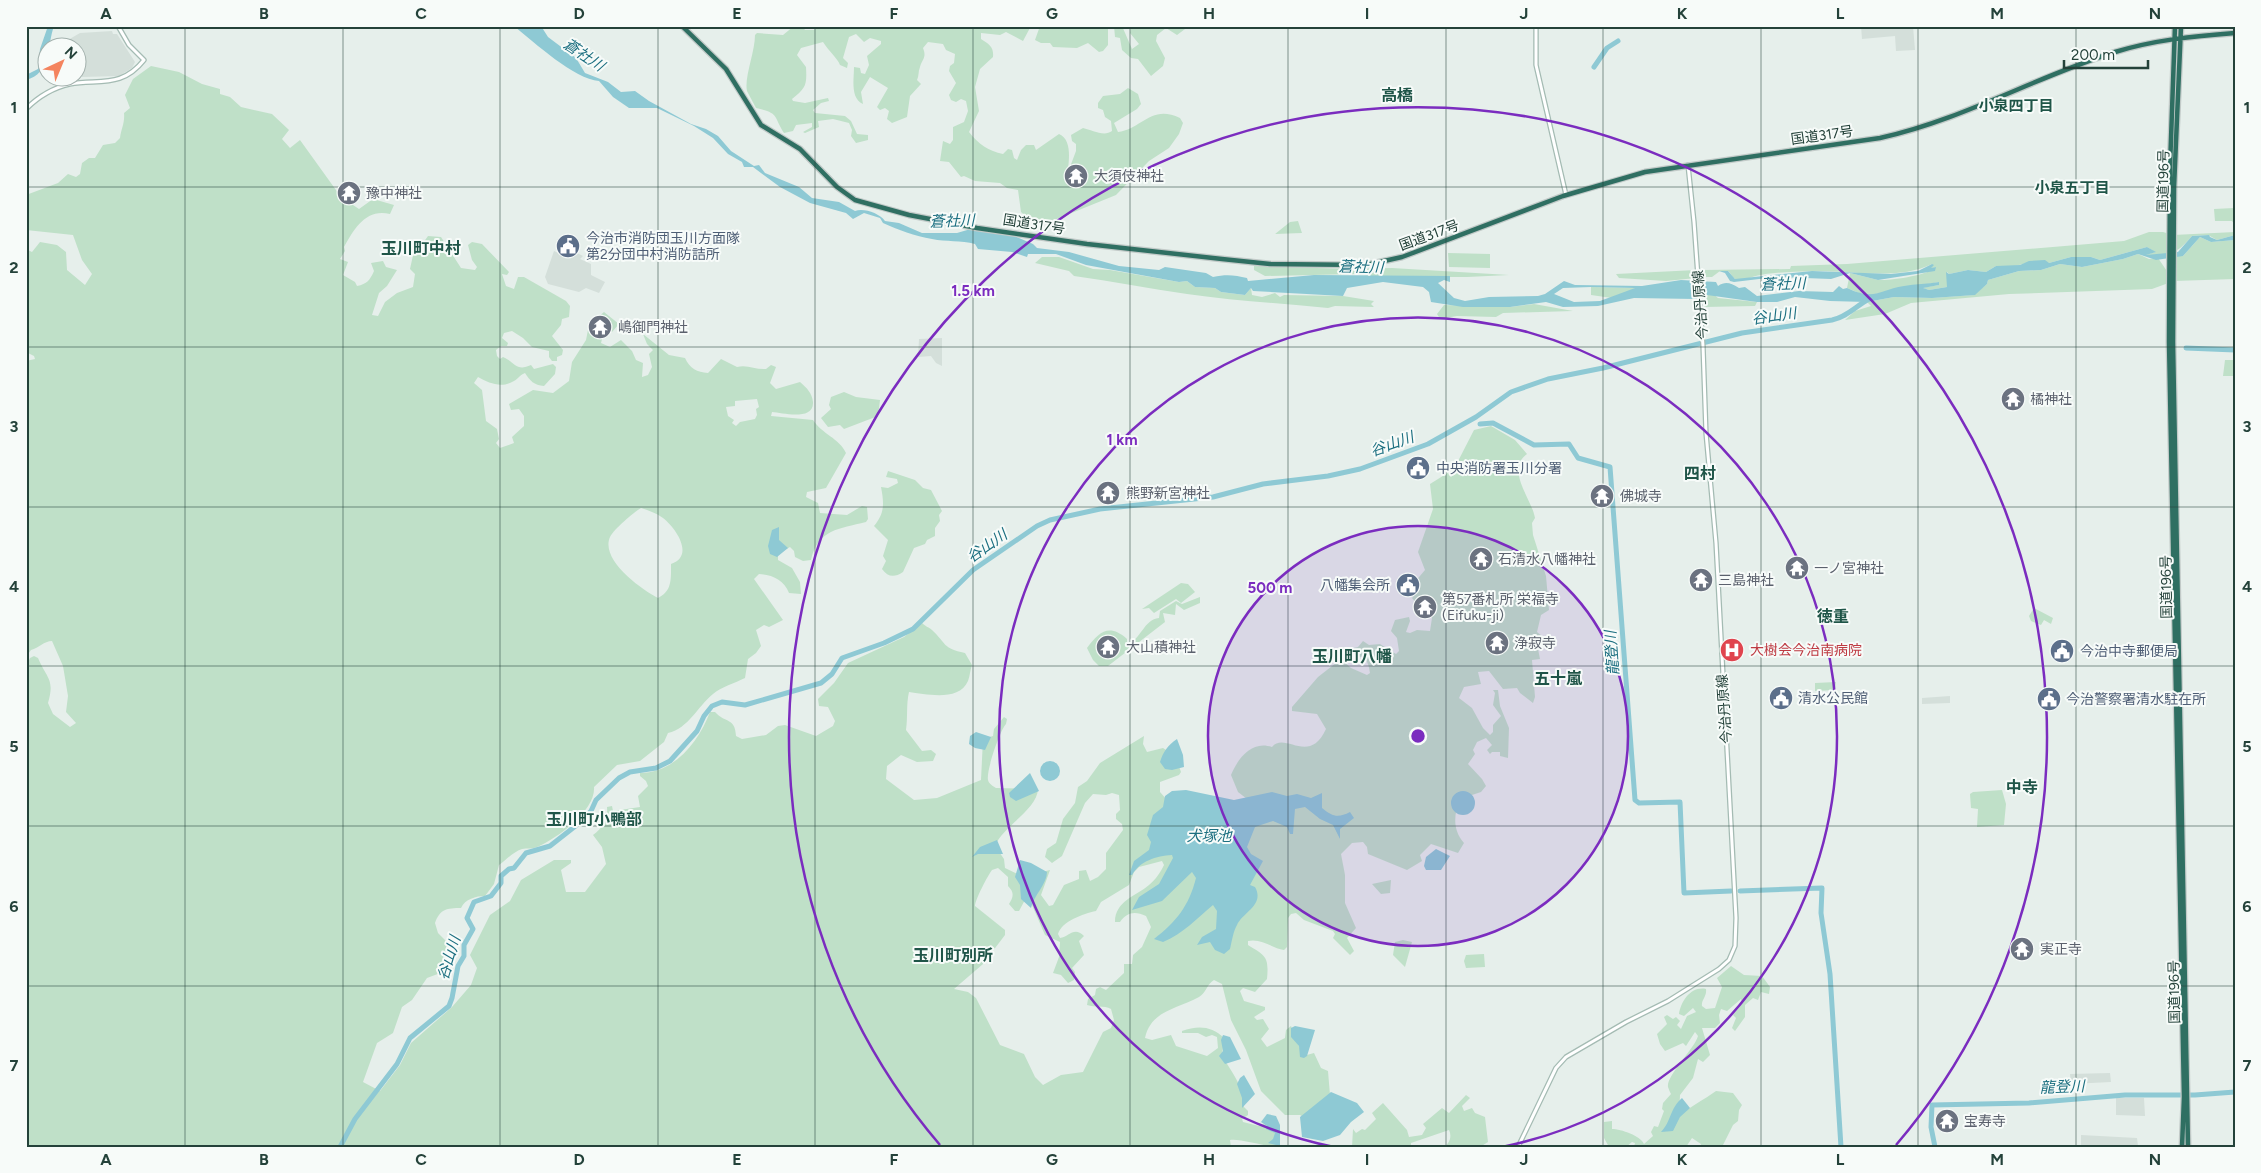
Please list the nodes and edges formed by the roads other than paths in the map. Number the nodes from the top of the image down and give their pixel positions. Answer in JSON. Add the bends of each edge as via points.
{"nodes":[{"id":1,"x":682,"y":26,"type":"edge"},
{"id":2,"x":1536,"y":26,"type":"edge"},
{"id":3,"x":2176,"y":26,"type":"edge"},
{"id":4,"x":2181,"y":26,"type":"edge"},
{"id":5,"x":118,"y":27,"type":"edge"},
{"id":6,"x":2235,"y":33,"type":"edge"},
{"id":7,"x":2178,"y":38,"type":"junction"},
{"id":8,"x":26,"y":109,"type":"edge"},
{"id":9,"x":1688,"y":165,"type":"junction"},
{"id":10,"x":1566,"y":195,"type":"junction"},
{"id":11,"x":2185,"y":1095,"type":"junction"},
{"id":12,"x":1518,"y":1147,"type":"edge"},
{"id":13,"x":2182,"y":1147,"type":"edge"},
{"id":14,"x":2188,"y":1147,"type":"edge"}],
"edges":[{"from":1,"to":10,"type":"highway","name":"国道317号","via":[[726,69],[750,110],[766,129],[804,153],[846,195],[908,215],[1071,242],[1209,258],[1270,264],[1349,266],[1402,257]]},
{"from":2,"to":10,"type":"main road","via":[[1536,65]]},
{"from":3,"to":7,"type":"highway","name":"国道196号"},
{"from":4,"to":7,"type":"highway","name":"国道196号"},
{"from":5,"to":8,"type":"main road","via":[[128,46],[144,60],[136,69],[112,81],[61,86],[42,94]]},
{"from":6,"to":7,"type":"highway","name":"国道317号"},
{"from":7,"to":9,"type":"highway","name":"国道317号","via":[[2115,52],[1906,133]]},
{"from":7,"to":11,"type":"highway","name":"国道196号","via":[[2172,167],[2171,342]]},
{"from":9,"to":10,"type":"highway","name":"国道317号","via":[[1645,172]]},
{"from":9,"to":12,"type":"main road","name":"今治丹原線","via":[[1716,544],[1735,946],[1725,964],[1708,976],[1668,1002],[1566,1057],[1556,1068]]},
{"from":11,"to":13,"type":"highway","name":"国道196号"},
{"from":11,"to":14,"type":"highway","name":"国道196号"}]}
